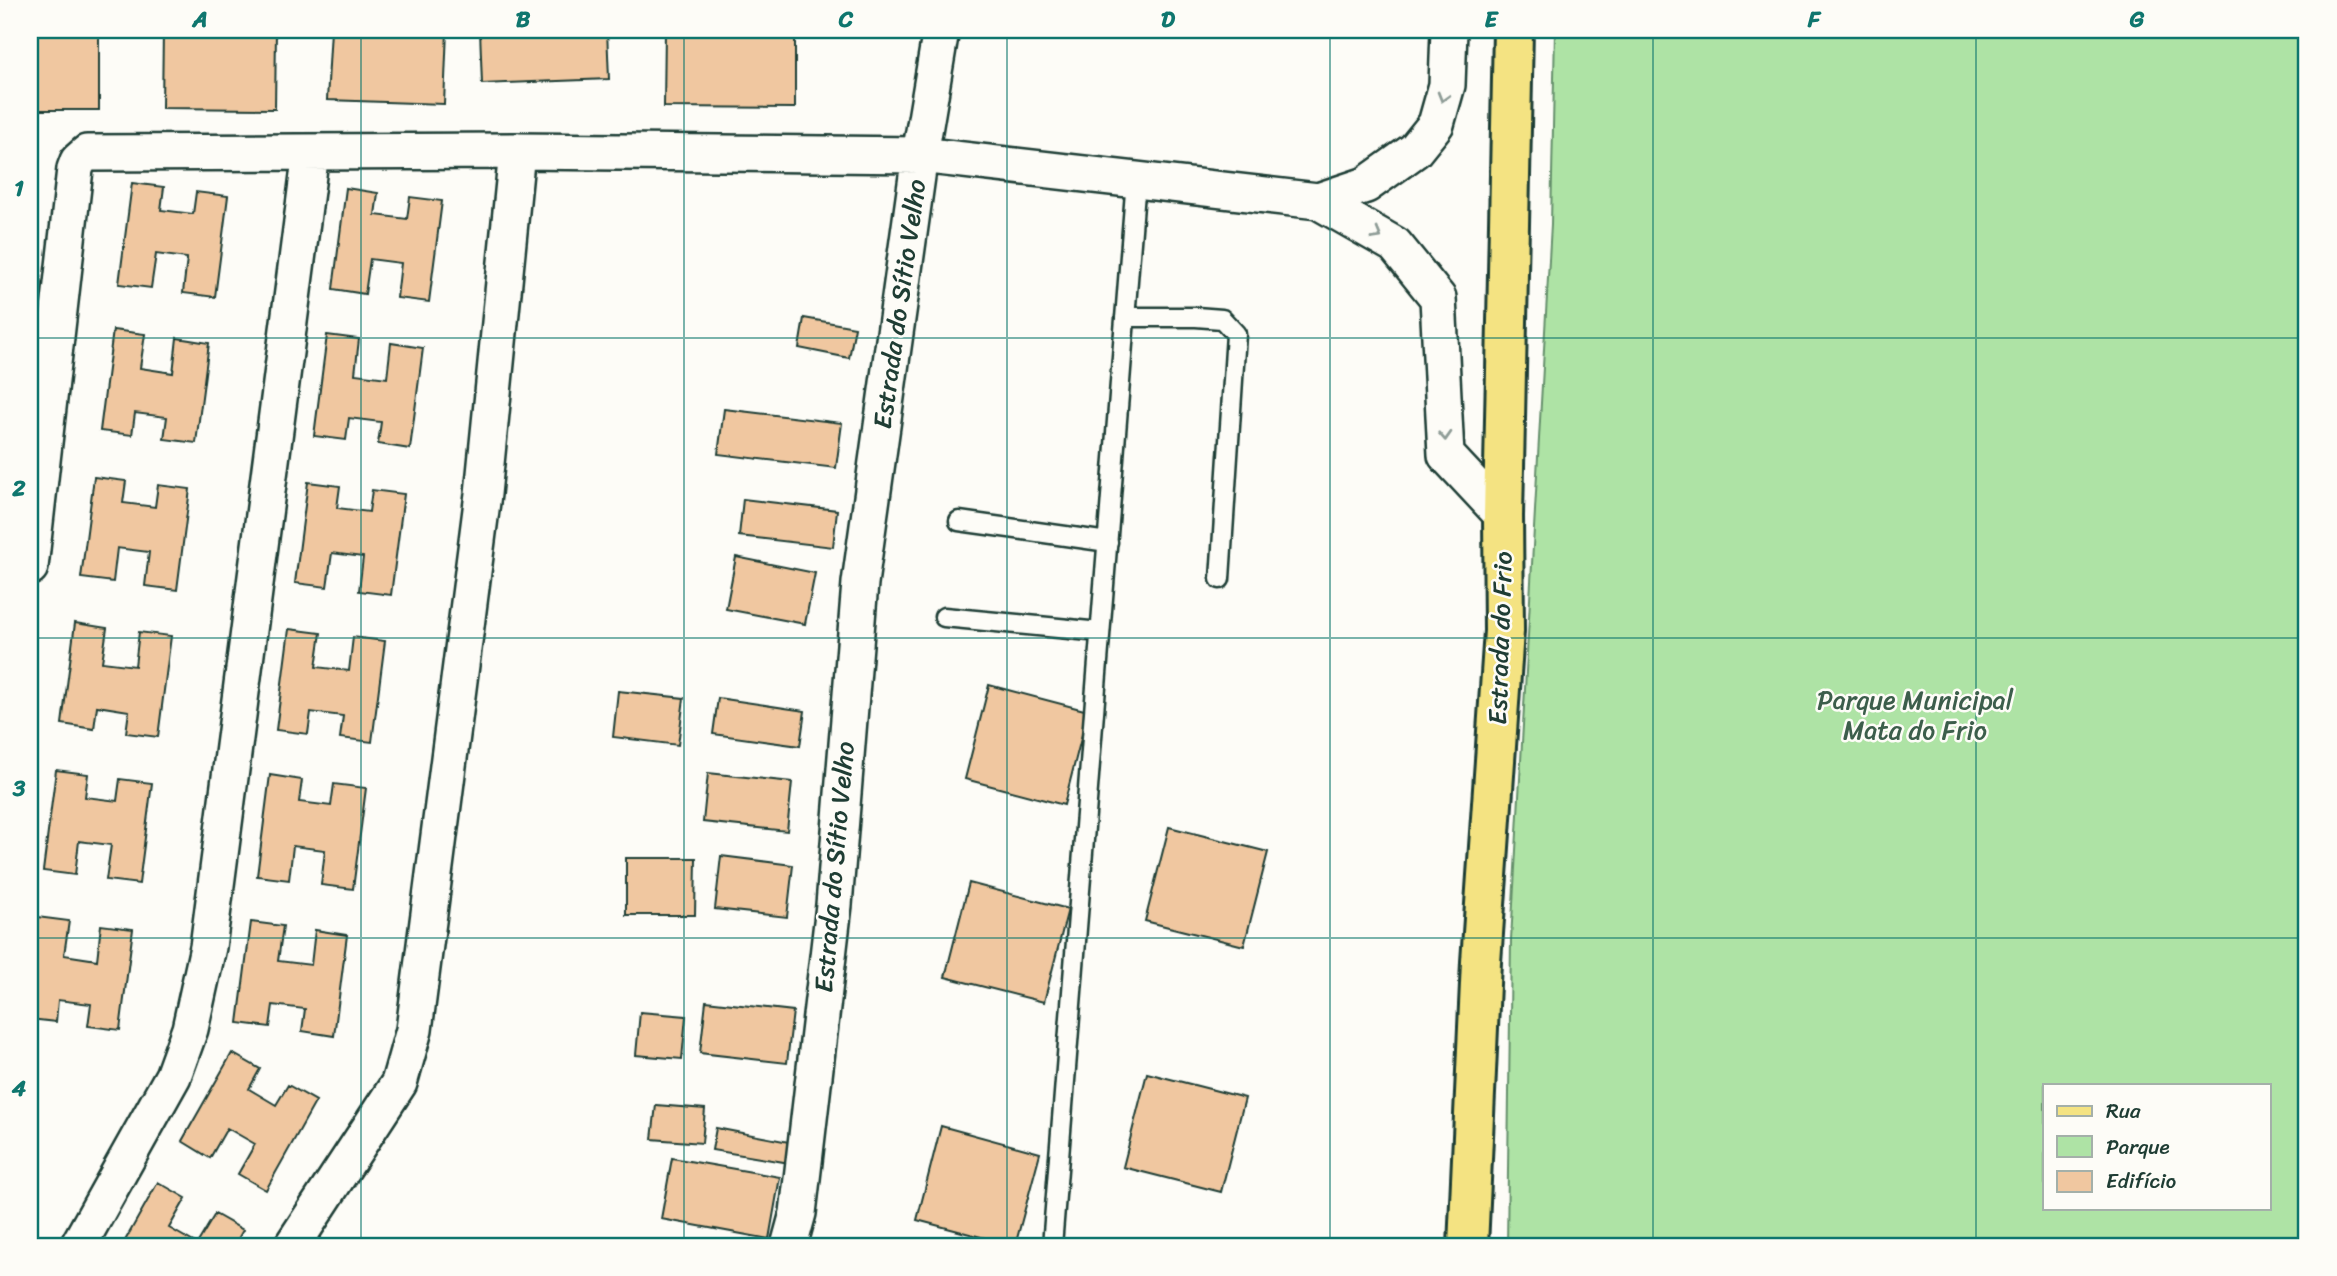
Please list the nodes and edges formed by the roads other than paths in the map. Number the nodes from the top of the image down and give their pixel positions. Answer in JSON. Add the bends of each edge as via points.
{"nodes":[{"id":1,"x":941,"y":30,"type":"edge"},
{"id":2,"x":1449,"y":30,"type":"edge"},
{"id":3,"x":1513,"y":30,"type":"edge"},
{"id":4,"x":517,"y":151,"type":"junction"},
{"id":5,"x":311,"y":152,"type":"junction"},
{"id":6,"x":920,"y":155,"type":"junction"},
{"id":7,"x":1136,"y":179,"type":"junction"},
{"id":8,"x":1318,"y":201,"type":"junction"},
{"id":9,"x":1125,"y":317,"type":"junction"},
{"id":10,"x":1503,"y":516,"type":"junction"},
{"id":11,"x":958,"y":521,"type":"dead end"},
{"id":12,"x":1108,"y":542,"type":"junction"},
{"id":13,"x":30,"y":567,"type":"edge"},
{"id":14,"x":1220,"y":579,"type":"dead end"},
{"id":15,"x":944,"y":617,"type":"dead end"},
{"id":16,"x":1101,"y":632,"type":"junction"},
{"id":17,"x":78,"y":1246,"type":"edge"},
{"id":18,"x":292,"y":1246,"type":"edge"},
{"id":19,"x":789,"y":1246,"type":"edge"},
{"id":20,"x":1052,"y":1246,"type":"edge"},
{"id":21,"x":1468,"y":1246,"type":"edge"}],
"edges":[{"from":1,"to":6,"type":"street"},
{"from":2,"to":8,"type":"street","one_way":true,"via":[[1447,85],[1436,124],[1415,150],[1366,185]]},
{"from":3,"to":10,"type":"main road","name":"Estrada do Frio"},
{"from":4,"to":5,"type":"street"},
{"from":4,"to":6,"type":"street"},
{"from":4,"to":18,"type":"street","via":[[483,494],[414,1030],[398,1083]]},
{"from":5,"to":13,"type":"street","via":[[87,153],[78,161]]},
{"from":5,"to":17,"type":"street","via":[[206,959],[190,1029],[173,1076]]},
{"from":6,"to":7,"type":"street","name":"Estrada do Sítio Velho"},
{"from":6,"to":19,"type":"street","name":"Estrada do Sítio Velho","via":[[860,583],[834,905],[798,1213]]},
{"from":7,"to":8,"type":"street","name":"Estrada do Sítio Velho"},
{"from":7,"to":9,"type":"lane"},
{"from":8,"to":10,"type":"street","name":"Estrada do Sítio Velho","one_way":true,"via":[[1395,245],[1438,298],[1446,456]]},
{"from":9,"to":12,"type":"lane"},
{"from":9,"to":14,"type":"lane","via":[[1222,319],[1236,334]]},
{"from":10,"to":21,"type":"main road","name":"Estrada do Frio","via":[[1504,631],[1481,962]]},
{"from":11,"to":12,"type":"lane"},
{"from":12,"to":16,"type":"lane"},
{"from":15,"to":16,"type":"lane"},
{"from":16,"to":20,"type":"lane"}]}
